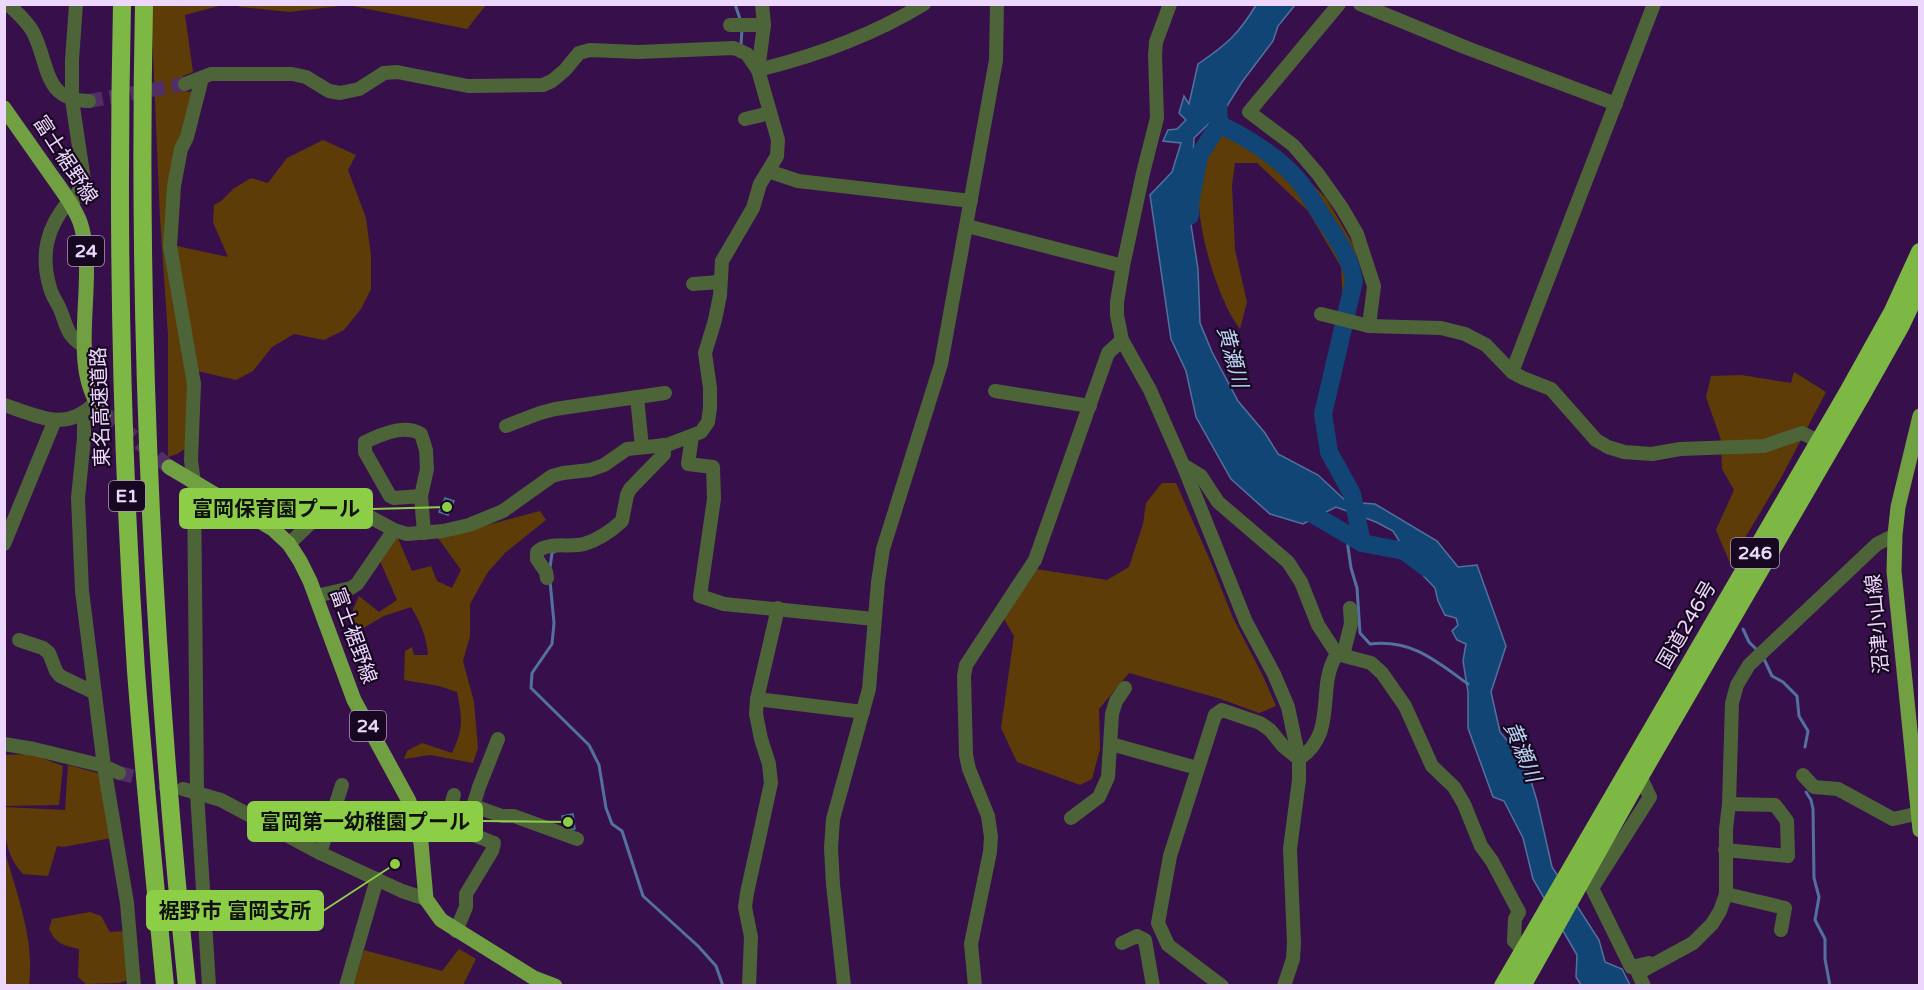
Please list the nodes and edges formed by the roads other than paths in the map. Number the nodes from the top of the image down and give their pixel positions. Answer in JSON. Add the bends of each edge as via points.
{"nodes":[{"id":1,"x":8,"y":4,"type":"edge"},
{"id":2,"x":76,"y":4,"type":"edge"},
{"id":3,"x":122,"y":4,"type":"edge"},
{"id":4,"x":144,"y":4,"type":"edge"},
{"id":5,"x":762,"y":4,"type":"edge"},
{"id":6,"x":924,"y":4,"type":"edge"},
{"id":7,"x":997,"y":4,"type":"edge"},
{"id":8,"x":1170,"y":4,"type":"edge"},
{"id":9,"x":1339,"y":4,"type":"edge"},
{"id":10,"x":1360,"y":4,"type":"edge"},
{"id":11,"x":1654,"y":4,"type":"edge"},
{"id":12,"x":730,"y":25,"type":"dead end"},
{"id":13,"x":764,"y":26,"type":"junction"},
{"id":14,"x":758,"y":70,"type":"junction"},
{"id":15,"x":202,"y":78,"type":"junction"},
{"id":16,"x":185,"y":84,"type":"tunnel mouth"},
{"id":17,"x":72,"y":100,"type":"junction"},
{"id":18,"x":89,"y":101,"type":"tunnel mouth"},
{"id":19,"x":1616,"y":104,"type":"junction"},
{"id":20,"x":4,"y":108,"type":"edge"},
{"id":21,"x":770,"y":112,"type":"junction"},
{"id":22,"x":745,"y":119,"type":"dead end"},
{"id":23,"x":768,"y":171,"type":"junction"},
{"id":24,"x":971,"y":201,"type":"junction"},
{"id":25,"x":70,"y":202,"type":"junction"},
{"id":26,"x":967,"y":226,"type":"junction"},
{"id":27,"x":1920,"y":252,"type":"edge"},
{"id":28,"x":1123,"y":266,"type":"junction"},
{"id":29,"x":719,"y":282,"type":"junction"},
{"id":30,"x":693,"y":284,"type":"dead end"},
{"id":31,"x":1920,"y":285,"type":"edge"},
{"id":32,"x":1320,"y":314,"type":"dead end"},
{"id":33,"x":1369,"y":326,"type":"junction"},
{"id":34,"x":1122,"y":340,"type":"junction"},
{"id":35,"x":85,"y":347,"type":"junction"},
{"id":36,"x":1512,"y":372,"type":"junction"},
{"id":37,"x":995,"y":392,"type":"dead end"},
{"id":38,"x":665,"y":393,"type":"dead end"},
{"id":39,"x":637,"y":397,"type":"junction"},
{"id":40,"x":4,"y":405,"type":"edge"},
{"id":41,"x":1090,"y":406,"type":"junction"},
{"id":42,"x":99,"y":408,"type":"joint"},
{"id":43,"x":84,"y":414,"type":"junction"},
{"id":44,"x":1920,"y":416,"type":"edge"},
{"id":45,"x":55,"y":420,"type":"junction"},
{"id":46,"x":506,"y":426,"type":"dead end"},
{"id":47,"x":692,"y":436,"type":"junction"},
{"id":48,"x":1820,"y":442,"type":"junction"},
{"id":49,"x":663,"y":445,"type":"junction"},
{"id":50,"x":642,"y":447,"type":"junction"},
{"id":51,"x":1183,"y":465,"type":"junction"},
{"id":52,"x":169,"y":467,"type":"tunnel mouth"},
{"id":53,"x":195,"y":483,"type":"junction"},
{"id":54,"x":421,"y":496,"type":"junction"},
{"id":55,"x":394,"y":530,"type":"junction"},
{"id":56,"x":424,"y":532,"type":"junction"},
{"id":57,"x":1895,"y":535,"type":"junction"},
{"id":58,"x":4,"y":544,"type":"edge"},
{"id":59,"x":289,"y":544,"type":"junction"},
{"id":60,"x":547,"y":578,"type":"dead end"},
{"id":61,"x":316,"y":596,"type":"junction"},
{"id":62,"x":778,"y":608,"type":"junction"},
{"id":63,"x":1350,"y":608,"type":"dead end"},
{"id":64,"x":874,"y":619,"type":"junction"},
{"id":65,"x":19,"y":640,"type":"dead end"},
{"id":66,"x":1340,"y":655,"type":"junction"},
{"id":67,"x":1125,"y":688,"type":"dead end"},
{"id":68,"x":94,"y":693,"type":"junction"},
{"id":69,"x":757,"y":699,"type":"junction"},
{"id":70,"x":863,"y":712,"type":"junction"},
{"id":71,"x":498,"y":739,"type":"dead end"},
{"id":72,"x":4,"y":744,"type":"edge"},
{"id":73,"x":1111,"y":744,"type":"junction"},
{"id":74,"x":1299,"y":759,"type":"junction"},
{"id":75,"x":104,"y":766,"type":"junction"},
{"id":76,"x":1197,"y":768,"type":"junction"},
{"id":77,"x":119,"y":773,"type":"tunnel mouth"},
{"id":78,"x":1803,"y":775,"type":"dead end"},
{"id":79,"x":1640,"y":776,"type":"junction"},
{"id":80,"x":342,"y":785,"type":"dead end"},
{"id":81,"x":183,"y":789,"type":"tunnel mouth"},
{"id":82,"x":197,"y":793,"type":"junction"},
{"id":83,"x":454,"y":795,"type":"dead end"},
{"id":84,"x":1729,"y":804,"type":"junction"},
{"id":85,"x":474,"y":806,"type":"junction"},
{"id":86,"x":1919,"y":813,"type":"edge"},
{"id":87,"x":1071,"y":818,"type":"dead end"},
{"id":88,"x":416,"y":823,"type":"junction"},
{"id":89,"x":444,"y":827,"type":"junction"},
{"id":90,"x":1920,"y":830,"type":"edge"},
{"id":91,"x":465,"y":832,"type":"junction"},
{"id":92,"x":577,"y":839,"type":"dead end"},
{"id":93,"x":1725,"y":850,"type":"junction"},
{"id":94,"x":320,"y":853,"type":"junction"},
{"id":95,"x":1587,"y":856,"type":"junction"},
{"id":96,"x":377,"y":879,"type":"junction"},
{"id":97,"x":1726,"y":894,"type":"junction"},
{"id":98,"x":426,"y":899,"type":"junction"},
{"id":99,"x":1781,"y":930,"type":"dead end"},
{"id":100,"x":456,"y":931,"type":"junction"},
{"id":101,"x":1122,"y":943,"type":"dead end"},
{"id":102,"x":1531,"y":956,"type":"junction"},
{"id":103,"x":1658,"y":962,"type":"junction"},
{"id":104,"x":134,"y":986,"type":"edge"},
{"id":105,"x":165,"y":986,"type":"edge"},
{"id":106,"x":187,"y":986,"type":"edge"},
{"id":107,"x":209,"y":986,"type":"edge"},
{"id":108,"x":346,"y":986,"type":"edge"},
{"id":109,"x":555,"y":986,"type":"edge"},
{"id":110,"x":750,"y":986,"type":"edge"},
{"id":111,"x":844,"y":986,"type":"edge"},
{"id":112,"x":975,"y":986,"type":"edge"},
{"id":113,"x":1153,"y":986,"type":"edge"},
{"id":114,"x":1222,"y":986,"type":"edge"},
{"id":115,"x":1284,"y":986,"type":"edge"},
{"id":116,"x":1503,"y":986,"type":"edge"},
{"id":117,"x":1522,"y":986,"type":"edge"},
{"id":118,"x":1644,"y":986,"type":"edge"}],
"edges":[{"from":1,"to":17,"type":"street","via":[[33,31],[53,85]]},
{"from":2,"to":17,"type":"street"},
{"from":3,"to":105,"type":"highway","name":"東名高速道路","number":"E1","via":[[120,223],[128,509],[145,790]]},
{"from":4,"to":106,"type":"highway","number":"E1","via":[[141,129],[148,455],[161,701]]},
{"from":5,"to":13,"type":"street"},
{"from":6,"to":14,"type":"street","via":[[811,56]]},
{"from":7,"to":24,"type":"street","via":[[996,60]]},
{"from":8,"to":28,"type":"street","via":[[1156,42],[1157,118]]},
{"from":9,"to":33,"type":"street","via":[[1249,112],[1293,145],[1347,216],[1374,286]]},
{"from":10,"to":19,"type":"street"},
{"from":11,"to":19,"type":"street"},
{"from":12,"to":13,"type":"street"},
{"from":13,"to":14,"type":"street"},
{"from":14,"to":15,"type":"street","via":[[741,50],[703,48],[590,50],[579,53],[565,70],[543,85],[468,86],[397,72],[384,73],[359,89],[340,93],[329,91],[306,76],[292,74],[232,72]]},
{"from":14,"to":21,"type":"street"},
{"from":15,"to":16,"type":"street"},
{"from":15,"to":53,"type":"street","via":[[181,149],[170,246],[194,384],[191,460]]},
{"from":17,"to":18,"type":"street"},
{"from":17,"to":25,"type":"street","via":[[84,180]]},
{"from":19,"to":36,"type":"street"},
{"from":20,"to":25,"type":"main road","name":"富士裾野線","number":"24"},
{"from":21,"to":22,"type":"street"},
{"from":21,"to":23,"type":"street","via":[[778,140],[777,156]]},
{"from":23,"to":24,"type":"street","via":[[798,181]]},
{"from":23,"to":29,"type":"street","via":[[753,208],[722,261]]},
{"from":24,"to":26,"type":"street"},
{"from":25,"to":35,"type":"main road","name":"富士裾野線","number":"24","via":[[86,245]]},
{"from":25,"to":35,"type":"street","via":[[58,214],[45,246],[46,265],[50,289],[71,338]]},
{"from":26,"to":28,"type":"street"},
{"from":26,"to":64,"type":"street","via":[[941,364],[883,549]]},
{"from":27,"to":48,"type":"highway","name":"国道246号","number":"246","via":[[1893,311]]},
{"from":28,"to":34,"type":"street","via":[[1117,302]]},
{"from":29,"to":30,"type":"street"},
{"from":29,"to":47,"type":"street","via":[[720,295],[705,353],[711,408],[708,422]]},
{"from":31,"to":79,"type":"highway","name":"国道246号","number":"246","via":[[1861,396]]},
{"from":32,"to":33,"type":"street"},
{"from":33,"to":36,"type":"street","via":[[1441,328],[1465,334],[1486,345]]},
{"from":34,"to":41,"type":"street","via":[[1108,353]]},
{"from":34,"to":51,"type":"street","via":[[1150,390]]},
{"from":35,"to":42,"type":"main road","name":"富士裾野線","number":"24","via":[[88,387]]},
{"from":36,"to":48,"type":"street","via":[[1551,388],[1596,440],[1624,452],[1652,454],[1764,446],[1802,433]]},
{"from":37,"to":41,"type":"street"},
{"from":38,"to":39,"type":"street"},
{"from":39,"to":46,"type":"street","via":[[547,411]]},
{"from":39,"to":50,"type":"street"},
{"from":40,"to":45,"type":"street"},
{"from":41,"to":112,"type":"street","via":[[1035,560],[966,665],[966,755],[988,816],[991,837],[971,944]]},
{"from":42,"to":43,"type":"street"},
{"from":43,"to":45,"type":"street"},
{"from":43,"to":68,"type":"street","via":[[78,498],[82,591]]},
{"from":44,"to":57,"type":"main road","name":"沼津小山線"},
{"from":45,"to":58,"type":"street"},
{"from":47,"to":49,"type":"street"},
{"from":47,"to":62,"type":"street","via":[[688,464],[713,467],[714,499],[700,596],[724,604]]},
{"from":48,"to":95,"type":"highway","name":"国道246号","number":"246"},
{"from":49,"to":50,"type":"street"},
{"from":49,"to":60,"type":"street","via":[[664,454],[630,489],[622,521],[613,529],[584,544],[537,552]]},
{"from":50,"to":56,"type":"street","via":[[627,449],[590,470],[552,476],[492,516],[469,525]]},
{"from":51,"to":66,"type":"street","via":[[1201,476],[1218,502],[1288,562],[1301,582],[1318,625]]},
{"from":51,"to":74,"type":"street","via":[[1246,622],[1288,707]]},
{"from":52,"to":53,"type":"main road","name":"富士裾野線","number":"24"},
{"from":53,"to":59,"type":"main road","name":"富士裾野線","number":"24","via":[[266,525]]},
{"from":53,"to":82,"type":"street"},
{"from":54,"to":54,"type":"street","via":[[427,469],[421,434],[413,429],[384,433],[366,442],[365,452],[390,496]]},
{"from":54,"to":56,"type":"street"},
{"from":55,"to":56,"type":"street","via":[[407,534]]},
{"from":55,"to":59,"type":"street","via":[[350,506],[340,505],[321,513]]},
{"from":55,"to":61,"type":"street","via":[[357,584]]},
{"from":57,"to":84,"type":"street","via":[[1877,544],[1749,665],[1732,703]]},
{"from":57,"to":86,"type":"main road","name":"沼津小山線","via":[[1894,580]]},
{"from":59,"to":61,"type":"main road","name":"富士裾野線","number":"24"},
{"from":61,"to":88,"type":"main road","name":"富士裾野線","number":"24","via":[[354,700],[409,801]]},
{"from":62,"to":64,"type":"street"},
{"from":62,"to":69,"type":"street"},
{"from":63,"to":66,"type":"street","via":[[1351,624]]},
{"from":64,"to":70,"type":"street","via":[[869,689]]},
{"from":65,"to":68,"type":"street","via":[[43,648],[60,676]]},
{"from":66,"to":74,"type":"street","via":[[1330,671],[1318,739]]},
{"from":66,"to":102,"type":"street","via":[[1371,663],[1405,706],[1432,766],[1461,798],[1481,846],[1512,897],[1519,912],[1514,941]]},
{"from":67,"to":73,"type":"street","via":[[1112,714]]},
{"from":68,"to":75,"type":"street"},
{"from":69,"to":70,"type":"street"},
{"from":69,"to":110,"type":"street","via":[[757,724],[771,783],[747,893]]},
{"from":70,"to":111,"type":"street","via":[[833,819],[831,848]]},
{"from":71,"to":85,"type":"street"},
{"from":72,"to":75,"type":"street"},
{"from":73,"to":76,"type":"street"},
{"from":73,"to":87,"type":"street","via":[[1108,777],[1099,797]]},
{"from":74,"to":76,"type":"street","via":[[1260,723],[1222,710],[1215,715]]},
{"from":74,"to":115,"type":"street","via":[[1290,849],[1293,959]]},
{"from":75,"to":77,"type":"street"},
{"from":75,"to":104,"type":"street","via":[[127,903]]},
{"from":76,"to":114,"type":"street","via":[[1170,856],[1158,923],[1168,945]]},
{"from":78,"to":86,"type":"street","via":[[1814,787],[1838,789],[1893,819]]},
{"from":79,"to":95,"type":"highway","name":"国道246号","number":"246"},
{"from":79,"to":103,"type":"street","via":[[1650,796],[1592,888],[1630,967]]},
{"from":80,"to":94,"type":"street"},
{"from":81,"to":82,"type":"street"},
{"from":82,"to":94,"type":"street","via":[[221,800]]},
{"from":82,"to":107,"type":"street"},
{"from":83,"to":89,"type":"street"},
{"from":84,"to":93,"type":"street"},
{"from":84,"to":93,"type":"street","via":[[1775,805],[1787,821],[1788,856]]},
{"from":85,"to":91,"type":"street"},
{"from":85,"to":92,"type":"street"},
{"from":86,"to":90,"type":"main road","name":"沼津小山線"},
{"from":88,"to":89,"type":"street"},
{"from":88,"to":98,"type":"main road","name":"富士裾野線","number":"24"},
{"from":89,"to":91,"type":"street"},
{"from":91,"to":100,"type":"street","via":[[494,843],[466,894],[466,908]]},
{"from":93,"to":97,"type":"street"},
{"from":94,"to":96,"type":"street"},
{"from":95,"to":102,"type":"highway","name":"国道246号","number":"246"},
{"from":96,"to":98,"type":"street"},
{"from":96,"to":108,"type":"street"},
{"from":97,"to":99,"type":"street","via":[[1786,901]]},
{"from":97,"to":103,"type":"street","via":[[1720,911],[1701,936]]},
{"from":98,"to":100,"type":"main road","via":[[441,920]]},
{"from":100,"to":109,"type":"main road","via":[[534,978]]},
{"from":101,"to":113,"type":"street","via":[[1137,936],[1145,940]]},
{"from":102,"to":116,"type":"highway","name":"国道246号","number":"246"},
{"from":102,"to":117,"type":"highway","name":"国道246号","number":"246"},
{"from":103,"to":118,"type":"street","via":[[1638,973]]}]}
